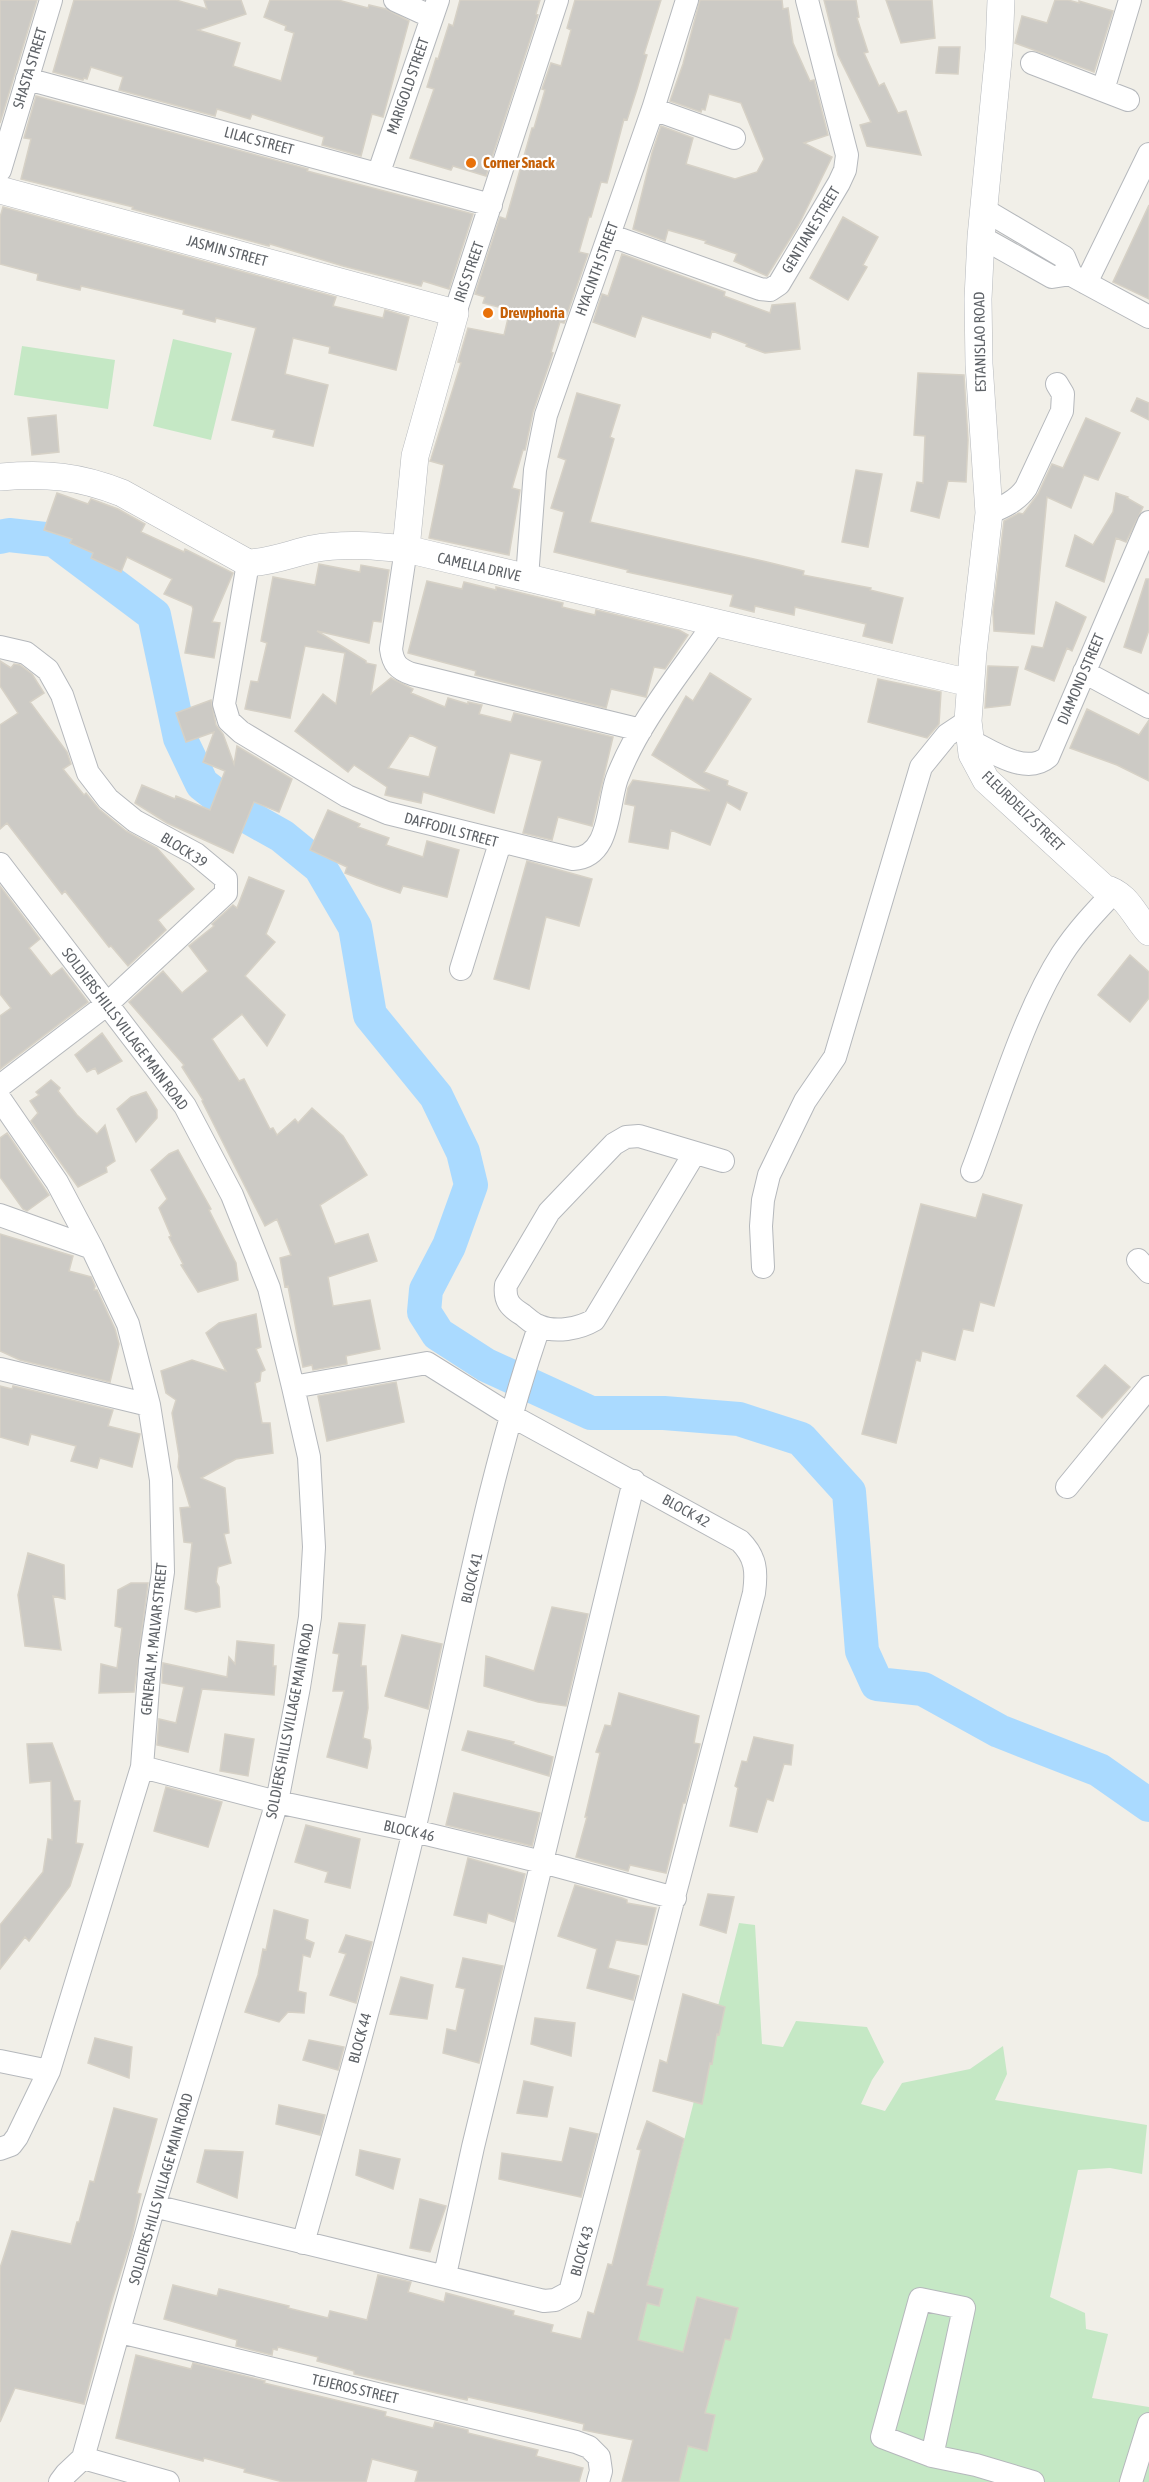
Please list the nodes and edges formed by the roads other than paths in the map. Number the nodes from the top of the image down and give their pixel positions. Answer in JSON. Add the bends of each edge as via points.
{"nodes":[{"id":1,"x":51,"y":0,"type":"edge"},
{"id":2,"x":395,"y":0,"type":"edge"},
{"id":3,"x":557,"y":0,"type":"edge"},
{"id":4,"x":687,"y":0,"type":"edge"},
{"id":5,"x":807,"y":0,"type":"edge"},
{"id":6,"x":1000,"y":0,"type":"edge"},
{"id":7,"x":1125,"y":1,"type":"edge"},
{"id":8,"x":435,"y":9,"type":"edge"},
{"id":9,"x":1032,"y":63,"type":"dead end"},
{"id":10,"x":27,"y":79,"type":"junction"},
{"id":11,"x":1103,"y":90,"type":"junction"},
{"id":12,"x":1128,"y":100,"type":"dead end"},
{"id":13,"x":653,"y":109,"type":"junction"},
{"id":14,"x":734,"y":138,"type":"dead end"},
{"id":15,"x":1149,"y":154,"type":"edge"},
{"id":16,"x":0,"y":170,"type":"edge"},
{"id":17,"x":379,"y":172,"type":"junction"},
{"id":18,"x":0,"y":190,"type":"edge"},
{"id":19,"x":491,"y":205,"type":"junction"},
{"id":20,"x":983,"y":209,"type":"junction"},
{"id":21,"x":609,"y":235,"type":"junction"},
{"id":22,"x":981,"y":237,"type":"junction"},
{"id":23,"x":1079,"y":279,"type":"junction"},
{"id":24,"x":455,"y":313,"type":"junction"},
{"id":25,"x":1149,"y":317,"type":"edge"},
{"id":26,"x":1057,"y":384,"type":"dead end"},
{"id":27,"x":0,"y":477,"type":"edge"},
{"id":28,"x":989,"y":513,"type":"junction"},
{"id":29,"x":1149,"y":522,"type":"edge"},
{"id":30,"x":406,"y":549,"type":"junction"},
{"id":31,"x":248,"y":563,"type":"junction"},
{"id":32,"x":1141,"y":563,"type":"edge"},
{"id":33,"x":527,"y":578,"type":"junction"},
{"id":34,"x":715,"y":622,"type":"junction"},
{"id":35,"x":0,"y":646,"type":"edge"},
{"id":36,"x":1084,"y":672,"type":"junction"},
{"id":37,"x":970,"y":683,"type":"junction"},
{"id":38,"x":1149,"y":706,"type":"edge"},
{"id":39,"x":641,"y":730,"type":"junction"},
{"id":40,"x":969,"y":731,"type":"junction"},
{"id":41,"x":500,"y":843,"type":"junction"},
{"id":42,"x":0,"y":864,"type":"edge"},
{"id":43,"x":1109,"y":893,"type":"junction"},
{"id":44,"x":1144,"y":927,"type":"edge"},
{"id":45,"x":461,"y":969,"type":"dead end"},
{"id":46,"x":106,"y":1005,"type":"junction"},
{"id":47,"x":0,"y":1086,"type":"edge"},
{"id":48,"x":0,"y":1099,"type":"edge"},
{"id":49,"x":694,"y":1154,"type":"junction"},
{"id":50,"x":723,"y":1161,"type":"dead end"},
{"id":51,"x":972,"y":1171,"type":"dead end"},
{"id":52,"x":0,"y":1215,"type":"edge"},
{"id":53,"x":92,"y":1248,"type":"junction"},
{"id":54,"x":764,"y":1268,"type":"dead end"},
{"id":55,"x":539,"y":1327,"type":"junction"},
{"id":56,"x":0,"y":1369,"type":"edge"},
{"id":57,"x":293,"y":1387,"type":"junction"},
{"id":58,"x":1149,"y":1387,"type":"edge"},
{"id":59,"x":149,"y":1405,"type":"junction"},
{"id":60,"x":510,"y":1415,"type":"junction"},
{"id":61,"x":634,"y":1481,"type":"junction"},
{"id":62,"x":1067,"y":1487,"type":"dead end"},
{"id":63,"x":142,"y":1767,"type":"junction"},
{"id":64,"x":277,"y":1802,"type":"junction"},
{"id":65,"x":414,"y":1832,"type":"junction"},
{"id":66,"x":542,"y":1862,"type":"junction"},
{"id":67,"x":675,"y":1898,"type":"junction"},
{"id":68,"x":0,"y":2061,"type":"edge"},
{"id":69,"x":49,"y":2071,"type":"junction"},
{"id":70,"x":0,"y":2150,"type":"edge"},
{"id":71,"x":154,"y":2206,"type":"junction"},
{"id":72,"x":303,"y":2243,"type":"junction"},
{"id":73,"x":445,"y":2275,"type":"junction"},
{"id":74,"x":120,"y":2332,"type":"junction"},
{"id":75,"x":1149,"y":2424,"type":"edge"},
{"id":76,"x":932,"y":2456,"type":"junction"},
{"id":77,"x":83,"y":2458,"type":"junction"},
{"id":78,"x":60,"y":2482,"type":"edge"},
{"id":79,"x":168,"y":2482,"type":"edge"},
{"id":80,"x":598,"y":2482,"type":"edge"},
{"id":81,"x":1033,"y":2482,"type":"edge"},
{"id":82,"x":1131,"y":2482,"type":"edge"}],
"edges":[{"from":1,"to":10,"type":"street","name":"SHASTA STREET"},
{"from":2,"to":8,"type":"street"},
{"from":3,"to":19,"type":"street","name":"IRIS STREET"},
{"from":4,"to":13,"type":"street","name":"HYACINTH STREET"},
{"from":5,"to":21,"type":"street","name":"GENTIANE STREET","via":[[847,155],[839,183],[779,285],[770,290],[760,289]]},
{"from":6,"to":20,"type":"street","name":"ESTANISLAO ROAD","via":[[999,50]]},
{"from":7,"to":11,"type":"street"},
{"from":8,"to":17,"type":"street","name":"MARIGOLD STREET"},
{"from":9,"to":11,"type":"street"},
{"from":10,"to":16,"type":"street","name":"SHASTA STREET"},
{"from":10,"to":17,"type":"street","name":"LILAC STREET"},
{"from":11,"to":12,"type":"street"},
{"from":13,"to":14,"type":"street"},
{"from":13,"to":21,"type":"street","name":"HYACINTH STREET"},
{"from":15,"to":23,"type":"street"},
{"from":17,"to":19,"type":"street","name":"LILAC STREET"},
{"from":18,"to":24,"type":"street","name":"JASMIN STREET"},
{"from":19,"to":24,"type":"street","name":"IRIS STREET"},
{"from":20,"to":22,"type":"street","name":"ESTANISLAO ROAD"},
{"from":20,"to":23,"type":"street","via":[[1064,257]]},
{"from":21,"to":33,"type":"street","name":"HYACINTH STREET","via":[[546,415],[535,470]]},
{"from":22,"to":23,"type":"street","via":[[1052,277]]},
{"from":22,"to":28,"type":"street","name":"ESTANISLAO ROAD","via":[[979,364]]},
{"from":23,"to":25,"type":"street"},
{"from":24,"to":30,"type":"street","name":"IRIS STREET","via":[[415,456]]},
{"from":26,"to":28,"type":"street","via":[[1063,394],[1062,411],[1026,488],[1008,505]]},
{"from":27,"to":31,"type":"street","via":[[47,475],[100,484]]},
{"from":28,"to":37,"type":"street","name":"ESTANISLAO ROAD"},
{"from":29,"to":32,"type":"street","name":"DIAMOND STREET"},
{"from":30,"to":31,"type":"street","name":"CAMELLA DRIVE","via":[[337,546]]},
{"from":30,"to":33,"type":"street","name":"CAMELLA DRIVE"},
{"from":30,"to":39,"type":"street","via":[[391,650],[398,667],[412,674]]},
{"from":31,"to":41,"type":"street","name":"DAFFODIL STREET","via":[[224,704],[229,721],[347,796],[387,813]]},
{"from":32,"to":36,"type":"street","name":"DIAMOND STREET"},
{"from":33,"to":34,"type":"street","name":"CAMELLA DRIVE"},
{"from":34,"to":37,"type":"street","name":"CAMELLA DRIVE"},
{"from":34,"to":39,"type":"street","name":"DAFFODIL STREET"},
{"from":35,"to":46,"type":"street","name":"BLOCK 39","via":[[26,653],[48,670],[62,695],[88,773],[108,799],[135,821],[196,854],[226,879],[226,893]]},
{"from":36,"to":38,"type":"street"},
{"from":36,"to":40,"type":"street","name":"DIAMOND STREET","via":[[1048,757],[1041,763],[1020,763]]},
{"from":37,"to":40,"type":"street","name":"FLEURDELIZ STREET"},
{"from":39,"to":41,"type":"street","name":"DAFFODIL STREET","via":[[616,780],[600,844],[592,854],[573,859]]},
{"from":40,"to":43,"type":"street","name":"FLEURDELIZ STREET","via":[[978,767],[986,780]]},
{"from":40,"to":54,"type":"street","via":[[940,742],[921,767],[835,1057],[805,1101],[769,1175],[761,1226]]},
{"from":41,"to":45,"type":"street"},
{"from":42,"to":46,"type":"street","name":"SOLDIERS HILLS VILLAGE MAIN ROAD"},
{"from":43,"to":44,"type":"street","name":"FLEURDELIZ STREET","via":[[1135,910]]},
{"from":43,"to":51,"type":"street","via":[[1062,954],[1044,986]]},
{"from":46,"to":47,"type":"street","name":"BLOCK 39"},
{"from":46,"to":57,"type":"street","name":"SOLDIERS HILLS VILLAGE MAIN ROAD","via":[[185,1106],[232,1196],[269,1288]]},
{"from":48,"to":53,"type":"street","name":"GENERAL M. MALVAR STREET","via":[[57,1182]]},
{"from":49,"to":50,"type":"street"},
{"from":49,"to":55,"type":"street","via":[[594,1320],[575,1328]]},
{"from":49,"to":55,"type":"street","via":[[639,1136],[626,1137],[614,1144],[549,1212],[506,1285],[505,1296],[509,1306]]},
{"from":52,"to":53,"type":"street"},
{"from":53,"to":59,"type":"street","name":"GENERAL M. MALVAR STREET","via":[[128,1324]]},
{"from":55,"to":60,"type":"street","name":"BLOCK 41"},
{"from":56,"to":59,"type":"street"},
{"from":57,"to":60,"type":"street","name":"BLOCK 42","via":[[427,1363]]},
{"from":57,"to":64,"type":"street","name":"SOLDIERS HILLS VILLAGE MAIN ROAD","via":[[309,1457],[314,1547],[310,1617]]},
{"from":58,"to":62,"type":"street"},
{"from":59,"to":63,"type":"street","name":"GENERAL M. MALVAR STREET","via":[[160,1480],[164,1572],[150,1661]]},
{"from":60,"to":61,"type":"street","name":"BLOCK 42"},
{"from":60,"to":65,"type":"street","name":"BLOCK 41"},
{"from":61,"to":66,"type":"street"},
{"from":61,"to":67,"type":"street","name":"BLOCK 42","via":[[740,1541],[755,1562],[754,1593]]},
{"from":63,"to":64,"type":"street","name":"BLOCK 46"},
{"from":63,"to":69,"type":"street","name":"GENERAL M. MALVAR STREET"},
{"from":64,"to":65,"type":"street","name":"BLOCK 46"},
{"from":64,"to":71,"type":"street","name":"SOLDIERS HILLS VILLAGE MAIN ROAD"},
{"from":65,"to":66,"type":"street","name":"BLOCK 46"},
{"from":65,"to":72,"type":"street","name":"BLOCK 44"},
{"from":66,"to":67,"type":"street","name":"BLOCK 46"},
{"from":66,"to":73,"type":"street"},
{"from":67,"to":73,"type":"street","name":"BLOCK 43","via":[[570,2292],[544,2301]]},
{"from":68,"to":69,"type":"street"},
{"from":69,"to":70,"type":"street","name":"GENERAL M. MALVAR STREET","via":[[17,2137]]},
{"from":71,"to":72,"type":"street","name":"BLOCK 43"},
{"from":71,"to":74,"type":"street","name":"SOLDIERS HILLS VILLAGE MAIN ROAD"},
{"from":72,"to":73,"type":"street","name":"BLOCK 43"},
{"from":74,"to":77,"type":"street","name":"SOLDIERS HILLS VILLAGE MAIN ROAD"},
{"from":74,"to":80,"type":"street","name":"TEJEROS STREET","via":[[564,2439],[589,2447],[599,2457]]},
{"from":75,"to":82,"type":"street"},
{"from":76,"to":76,"type":"street","via":[[964,2308],[920,2299],[882,2437]]},
{"from":76,"to":81,"type":"street"},
{"from":77,"to":78,"type":"street"},
{"from":77,"to":79,"type":"street"}]}
